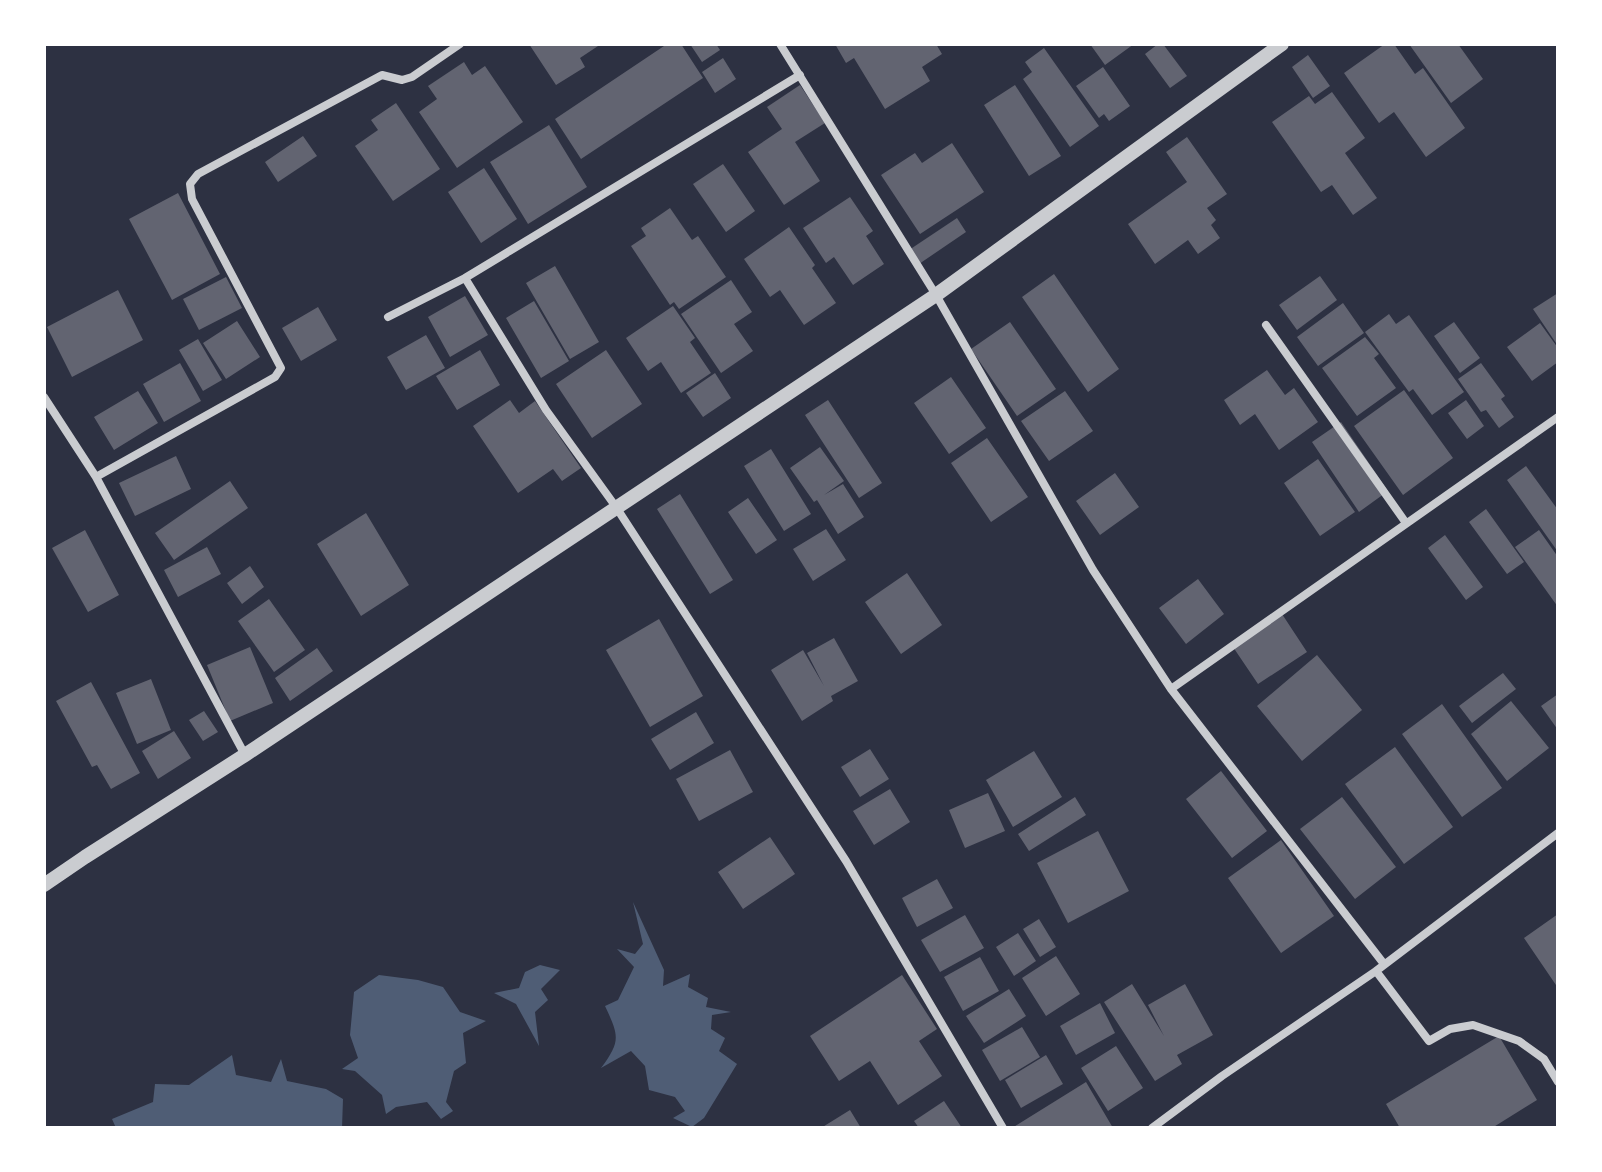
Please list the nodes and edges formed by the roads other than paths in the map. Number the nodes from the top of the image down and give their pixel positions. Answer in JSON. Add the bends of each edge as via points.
{"nodes":[{"id":1,"x":460,"y":44,"type":"edge"},
{"id":2,"x":780,"y":44,"type":"edge"},
{"id":3,"x":1282,"y":44,"type":"edge"},
{"id":4,"x":800,"y":75,"type":"junction"},
{"id":5,"x":465,"y":278,"type":"junction"},
{"id":6,"x":936,"y":295,"type":"junction"},
{"id":7,"x":388,"y":317,"type":"dead end"},
{"id":8,"x":1266,"y":325,"type":"dead end"},
{"id":9,"x":44,"y":397,"type":"edge"},
{"id":10,"x":1558,"y":417,"type":"edge"},
{"id":11,"x":96,"y":477,"type":"junction"},
{"id":12,"x":616,"y":507,"type":"junction"},
{"id":13,"x":1406,"y":523,"type":"junction"},
{"id":14,"x":1171,"y":689,"type":"junction"},
{"id":15,"x":245,"y":755,"type":"junction"},
{"id":16,"x":1558,"y":833,"type":"edge"},
{"id":17,"x":44,"y":885,"type":"edge"},
{"id":18,"x":1384,"y":964,"type":"junction"},
{"id":19,"x":1376,"y":971,"type":"junction"},
{"id":20,"x":1558,"y":1082,"type":"edge"},
{"id":21,"x":1003,"y":1128,"type":"edge"},
{"id":22,"x":1152,"y":1128,"type":"edge"}],
"edges":[{"from":1,"to":11,"type":"street","via":[[412,77],[382,75],[198,174],[190,184],[192,199],[281,368],[275,377]]},
{"from":2,"to":4,"type":"street"},
{"from":3,"to":6,"type":"street"},
{"from":4,"to":5,"type":"street"},
{"from":4,"to":6,"type":"street"},
{"from":5,"to":7,"type":"street"},
{"from":5,"to":12,"type":"street","via":[[546,410]]},
{"from":6,"to":12,"type":"street"},
{"from":6,"to":14,"type":"street","via":[[1093,570]]},
{"from":8,"to":13,"type":"street"},
{"from":9,"to":11,"type":"street"},
{"from":10,"to":13,"type":"street"},
{"from":11,"to":15,"type":"street"},
{"from":12,"to":15,"type":"street"},
{"from":12,"to":21,"type":"street","via":[[846,861]]},
{"from":13,"to":14,"type":"street"},
{"from":14,"to":18,"type":"street"},
{"from":15,"to":17,"type":"street"},
{"from":16,"to":18,"type":"street"},
{"from":18,"to":19,"type":"street"},
{"from":19,"to":20,"type":"street","via":[[1429,1041],[1450,1029],[1473,1025],[1519,1041],[1544,1059]]},
{"from":19,"to":22,"type":"street"}]}
